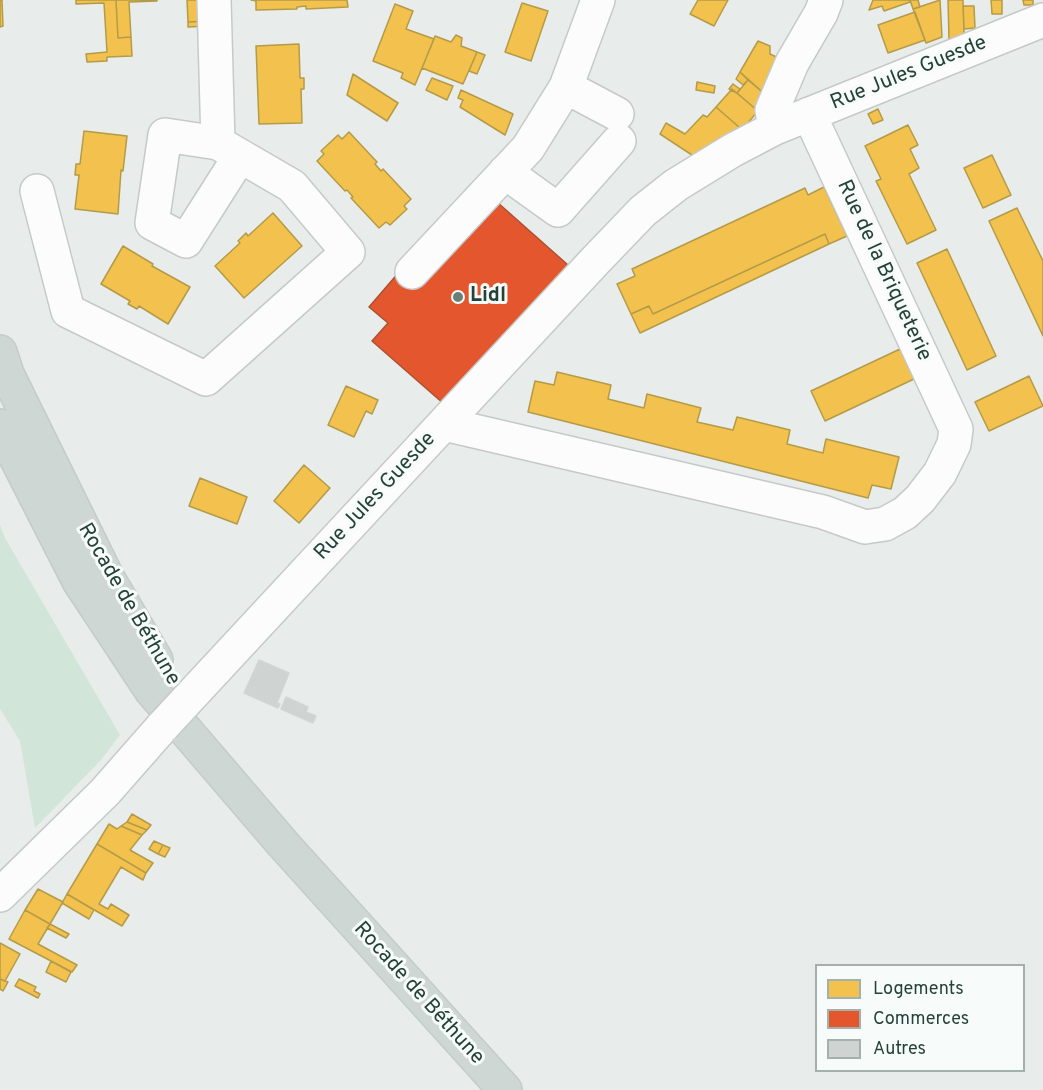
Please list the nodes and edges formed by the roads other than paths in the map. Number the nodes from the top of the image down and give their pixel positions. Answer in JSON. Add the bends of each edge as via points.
{"nodes":[{"id":1,"x":214,"y":0,"type":"edge"},
{"id":2,"x":598,"y":0,"type":"edge"},
{"id":3,"x":826,"y":0,"type":"edge"},
{"id":4,"x":1043,"y":20,"type":"edge"},
{"id":5,"x":566,"y":87,"type":"junction"},
{"id":6,"x":809,"y":114,"type":"junction"},
{"id":7,"x":776,"y":128,"type":"junction"},
{"id":8,"x":505,"y":172,"type":"junction"},
{"id":9,"x":37,"y":191,"type":"dead end"},
{"id":10,"x":412,"y":273,"type":"dead end"},
{"id":11,"x":0,"y":352,"type":"edge"},
{"id":12,"x":444,"y":424,"type":"junction"},
{"id":13,"x":0,"y":426,"type":"edge"},
{"id":14,"x":283,"y":844,"type":"junction"},
{"id":15,"x":0,"y":895,"type":"edge"},
{"id":16,"x":505,"y":1090,"type":"edge"}],
"edges":[{"from":1,"to":9,"type":"street","via":[[229,149],[292,186],[348,252],[206,379],[68,312]]},
{"from":2,"to":5,"type":"street"},
{"from":3,"to":7,"type":"street","via":[[772,110]]},
{"from":4,"to":6,"type":"street","name":"Rue Jules Guesde"},
{"from":5,"to":8,"type":"street","via":[[528,148]]},
{"from":5,"to":8,"type":"street","via":[[618,127],[558,210]]},
{"from":6,"to":7,"type":"street","name":"Rue Jules Guesde"},
{"from":6,"to":12,"type":"street","name":"Rue de la Briqueterie","via":[[956,429],[954,444],[940,473],[905,513],[885,524],[865,527],[823,512]]},
{"from":7,"to":12,"type":"street","name":"Rue Jules Guesde","via":[[676,185],[643,211]]},
{"from":8,"to":10,"type":"street"},
{"from":11,"to":14,"type":"main road","name":"Rocade de Béthune","via":[[7,374],[107,577],[153,656]]},
{"from":12,"to":15,"type":"street","name":"Rue Jules Guesde","bridge":true,"via":[[105,792]]},
{"from":13,"to":14,"type":"main road","name":"Rocade de Béthune","via":[[79,581],[151,690]]},
{"from":14,"to":16,"type":"main road","name":"Rocade de Béthune"}]}
